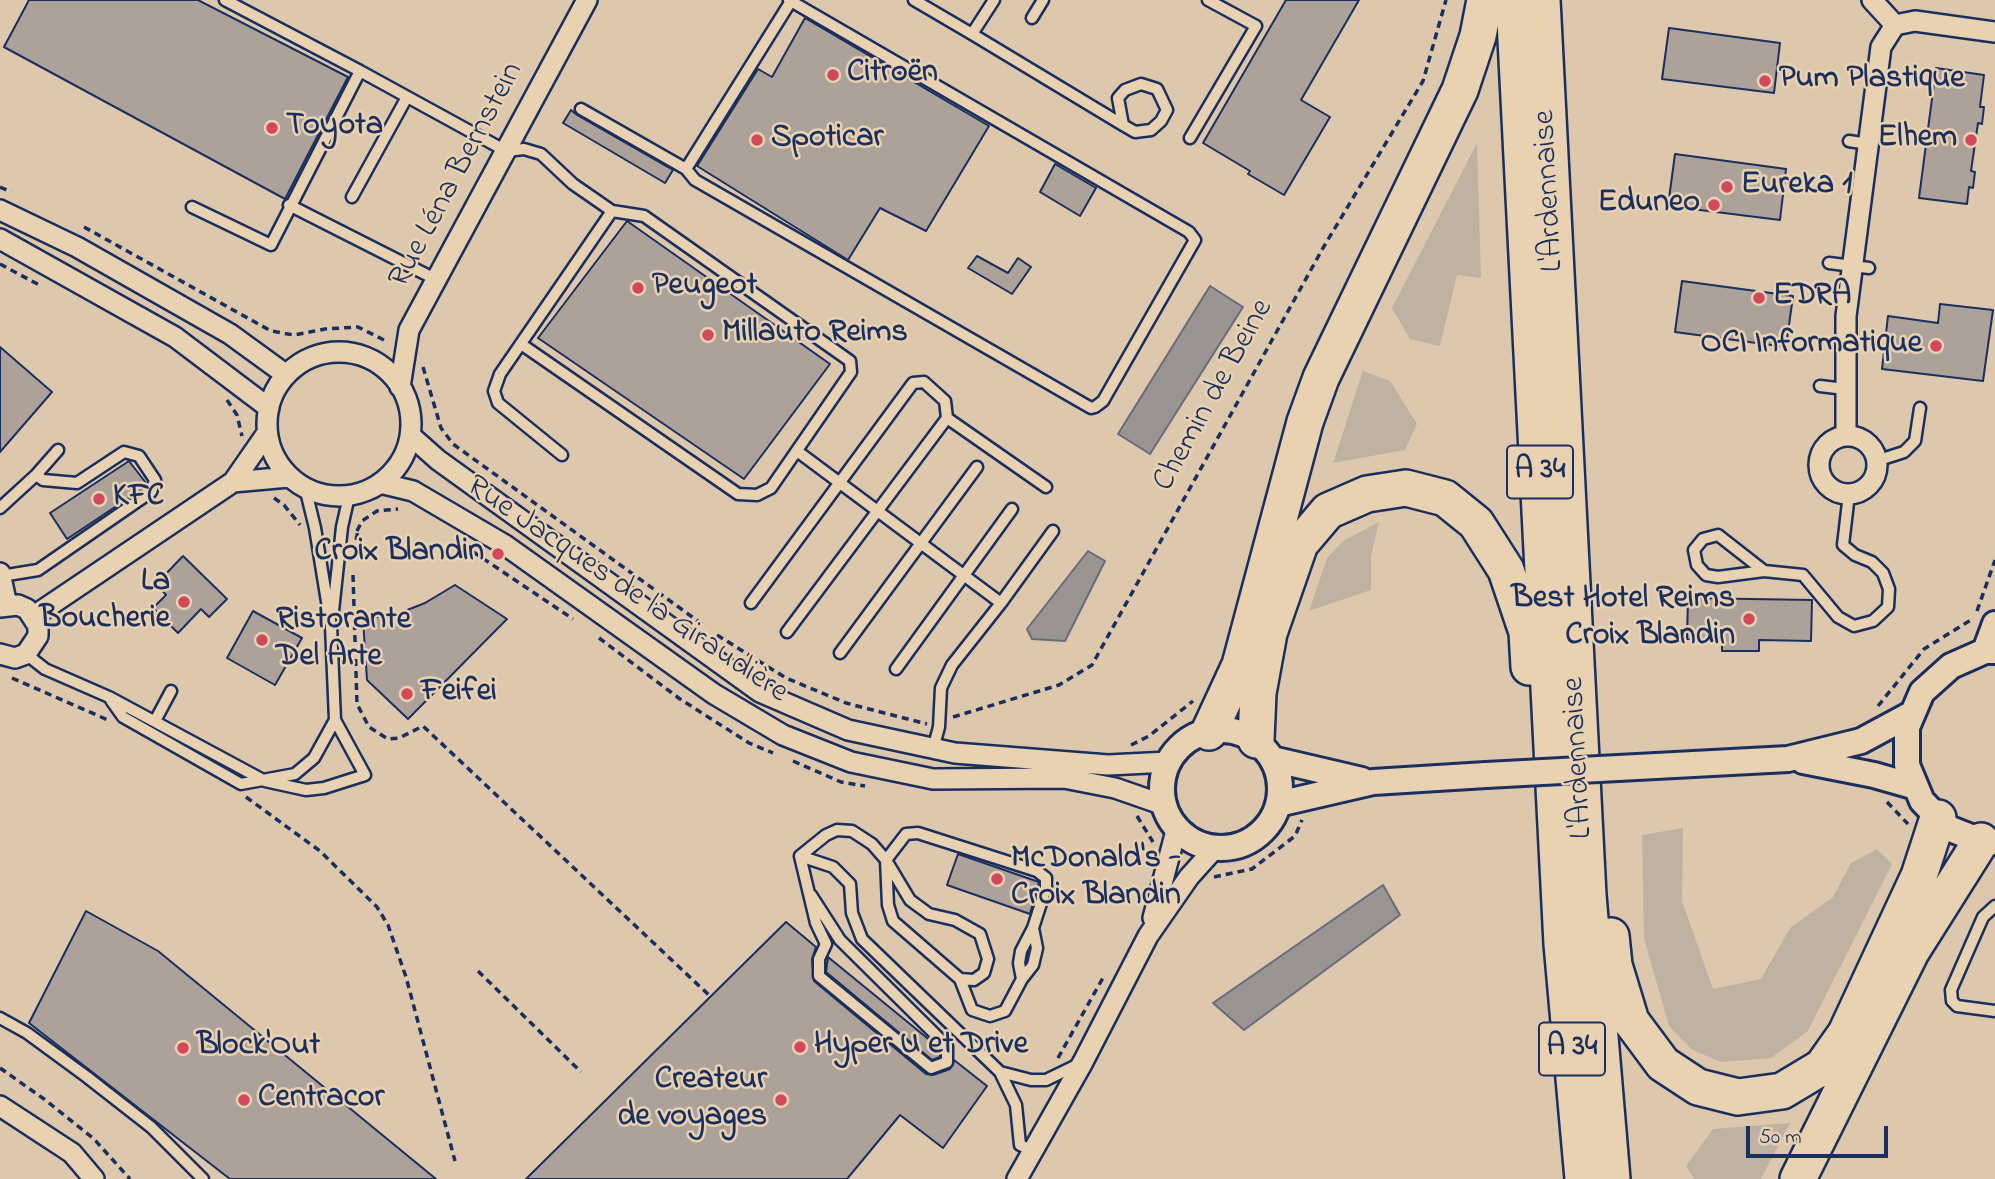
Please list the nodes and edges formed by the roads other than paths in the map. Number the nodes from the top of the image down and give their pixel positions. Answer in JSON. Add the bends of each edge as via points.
{"nodes":[{"id":1,"x":225,"y":0,"type":"edge"},
{"id":2,"x":587,"y":0,"type":"edge"},
{"id":3,"x":790,"y":0,"type":"edge"},
{"id":4,"x":914,"y":0,"type":"edge"},
{"id":5,"x":993,"y":0,"type":"edge"},
{"id":6,"x":1043,"y":0,"type":"edge"},
{"id":7,"x":1208,"y":0,"type":"edge"},
{"id":8,"x":1485,"y":0,"type":"edge"},
{"id":9,"x":1514,"y":0,"type":"edge"},
{"id":10,"x":1542,"y":0,"type":"edge"},
{"id":11,"x":1872,"y":0,"type":"edge"},
{"id":12,"x":1890,"y":14,"type":"edge"},
{"id":13,"x":1032,"y":18,"type":"dead end"},
{"id":14,"x":1995,"y":32,"type":"edge"},
{"id":15,"x":972,"y":34,"type":"junction"},
{"id":16,"x":360,"y":71,"type":"junction"},
{"id":17,"x":407,"y":97,"type":"junction"},
{"id":18,"x":581,"y":109,"type":"dead end"},
{"id":19,"x":1123,"y":125,"type":"junction"},
{"id":20,"x":1190,"y":138,"type":"dead end"},
{"id":21,"x":506,"y":151,"type":"junction"},
{"id":22,"x":686,"y":169,"type":"junction"},
{"id":23,"x":352,"y":197,"type":"dead end"},
{"id":24,"x":289,"y":205,"type":"junction"},
{"id":25,"x":192,"y":207,"type":"dead end"},
{"id":26,"x":0,"y":210,"type":"edge"},
{"id":27,"x":612,"y":211,"type":"junction"},
{"id":28,"x":0,"y":239,"type":"edge"},
{"id":29,"x":1829,"y":263,"type":"dead end"},
{"id":30,"x":1861,"y":267,"type":"junction"},
{"id":31,"x":437,"y":280,"type":"junction"},
{"id":32,"x":521,"y":344,"type":"junction"},
{"id":33,"x":285,"y":374,"type":"junction"},
{"id":34,"x":1821,"y":386,"type":"dead end"},
{"id":35,"x":400,"y":387,"type":"junction"},
{"id":36,"x":1845,"y":389,"type":"junction"},
{"id":37,"x":269,"y":408,"type":"junction"},
{"id":38,"x":1920,"y":408,"type":"dead end"},
{"id":39,"x":947,"y":418,"type":"junction"},
{"id":40,"x":267,"y":433,"type":"junction"},
{"id":41,"x":411,"y":436,"type":"junction"},
{"id":42,"x":1846,"y":436,"type":"junction"},
{"id":43,"x":58,"y":450,"type":"dead end"},
{"id":44,"x":797,"y":451,"type":"junction"},
{"id":45,"x":562,"y":454,"type":"dead end"},
{"id":46,"x":1876,"y":461,"type":"junction"},
{"id":47,"x":976,"y":467,"type":"dead end"},
{"id":48,"x":36,"y":475,"type":"junction"},
{"id":49,"x":233,"y":482,"type":"junction"},
{"id":50,"x":297,"y":482,"type":"junction"},
{"id":51,"x":380,"y":483,"type":"junction"},
{"id":52,"x":839,"y":483,"type":"junction"},
{"id":53,"x":1045,"y":487,"type":"dead end"},
{"id":54,"x":1849,"y":494,"type":"junction"},
{"id":55,"x":349,"y":496,"type":"junction"},
{"id":56,"x":0,"y":508,"type":"edge"},
{"id":57,"x":875,"y":509,"type":"junction"},
{"id":58,"x":1012,"y":509,"type":"dead end"},
{"id":59,"x":1053,"y":531,"type":"dead end"},
{"id":60,"x":921,"y":543,"type":"junction"},
{"id":61,"x":1764,"y":572,"type":"junction"},
{"id":62,"x":0,"y":575,"type":"edge"},
{"id":63,"x":964,"y":575,"type":"junction"},
{"id":64,"x":751,"y":603,"type":"dead end"},
{"id":65,"x":1001,"y":603,"type":"junction"},
{"id":66,"x":4,"y":606,"type":"edge"},
{"id":67,"x":34,"y":616,"type":"junction"},
{"id":68,"x":1995,"y":624,"type":"edge"},
{"id":69,"x":331,"y":626,"type":"junction"},
{"id":70,"x":787,"y":632,"type":"dead end"},
{"id":71,"x":1990,"y":651,"type":"edge"},
{"id":72,"x":26,"y":653,"type":"junction"},
{"id":73,"x":840,"y":653,"type":"dead end"},
{"id":74,"x":1,"y":661,"type":"edge"},
{"id":75,"x":896,"y":668,"type":"dead end"},
{"id":76,"x":1575,"y":680,"type":"junction"},
{"id":77,"x":171,"y":691,"type":"dead end"},
{"id":78,"x":109,"y":697,"type":"junction"},
{"id":79,"x":1913,"y":713,"type":"junction"},
{"id":80,"x":335,"y":720,"type":"junction"},
{"id":81,"x":155,"y":721,"type":"junction"},
{"id":82,"x":1209,"y":732,"type":"junction"},
{"id":83,"x":933,"y":749,"type":"junction"},
{"id":84,"x":1264,"y":750,"type":"junction"},
{"id":85,"x":1788,"y":759,"type":"junction"},
{"id":86,"x":1168,"y":762,"type":"junction"},
{"id":87,"x":265,"y":781,"type":"junction"},
{"id":88,"x":1373,"y":782,"type":"junction"},
{"id":89,"x":1916,"y":787,"type":"junction"},
{"id":90,"x":1278,"y":804,"type":"junction"},
{"id":91,"x":1164,"y":805,"type":"junction"},
{"id":92,"x":1938,"y":818,"type":"junction"},
{"id":93,"x":1177,"y":827,"type":"junction"},
{"id":94,"x":1988,"y":842,"type":"edge"},
{"id":95,"x":1216,"y":847,"type":"junction"},
{"id":96,"x":800,"y":856,"type":"junction"},
{"id":97,"x":886,"y":860,"type":"junction"},
{"id":98,"x":811,"y":895,"type":"junction"},
{"id":99,"x":1995,"y":906,"type":"edge"},
{"id":100,"x":1148,"y":936,"type":"junction"},
{"id":101,"x":1562,"y":944,"type":"junction"},
{"id":102,"x":960,"y":979,"type":"junction"},
{"id":103,"x":1995,"y":1011,"type":"edge"},
{"id":104,"x":0,"y":1018,"type":"edge"},
{"id":105,"x":1083,"y":1062,"type":"junction"},
{"id":106,"x":1000,"y":1072,"type":"junction"},
{"id":107,"x":0,"y":1106,"type":"edge"},
{"id":108,"x":1035,"y":1152,"type":"junction"},
{"id":109,"x":94,"y":1179,"type":"edge"},
{"id":110,"x":204,"y":1179,"type":"edge"},
{"id":111,"x":1017,"y":1179,"type":"edge"},
{"id":112,"x":1583,"y":1179,"type":"edge"},
{"id":113,"x":1612,"y":1179,"type":"edge"},
{"id":114,"x":1798,"y":1179,"type":"edge"}],
"edges":[{"from":1,"to":16,"type":"lane"},
{"from":2,"to":21,"type":"street","name":"Rue Léna Bernstein"},
{"from":3,"to":22,"type":"lane"},
{"from":3,"to":22,"type":"lane","via":[[1189,232],[1195,240],[1103,401],[1091,408],[695,180]]},
{"from":4,"to":15,"type":"lane"},
{"from":5,"to":15,"type":"lane"},
{"from":6,"to":13,"type":"lane"},
{"from":7,"to":20,"type":"lane","via":[[1256,26]]},
{"from":8,"to":82,"type":"highway","via":[[1460,90],[1317,389],[1240,665]]},
{"from":9,"to":101,"type":"highway","name":"L'Ardennaise","number":"A 34"},
{"from":10,"to":76,"type":"highway","name":"L'Ardennaise","number":"A 34"},
{"from":11,"to":12,"type":"street"},
{"from":12,"to":14,"type":"street"},
{"from":12,"to":30,"type":"street","via":[[1859,143]]},
{"from":15,"to":19,"type":"lane"},
{"from":16,"to":17,"type":"lane"},
{"from":16,"to":24,"type":"lane"},
{"from":17,"to":21,"type":"lane"},
{"from":17,"to":23,"type":"lane"},
{"from":18,"to":22,"type":"lane"},
{"from":19,"to":19,"type":"lane","via":[[1135,132],[1150,130],[1161,121],[1167,110],[1157,89],[1141,84],[1125,90],[1118,98]]},
{"from":21,"to":27,"type":"lane","via":[[524,149],[541,154]]},
{"from":21,"to":31,"type":"street","name":"Rue Léna Bernstein"},
{"from":24,"to":25,"type":"lane","via":[[271,245]]},
{"from":24,"to":31,"type":"lane"},
{"from":26,"to":33,"type":"street","via":[[77,247],[230,334]]},
{"from":27,"to":32,"type":"lane"},
{"from":27,"to":44,"type":"lane","via":[[644,216],[850,361],[851,372]]},
{"from":28,"to":37,"type":"street","via":[[175,337]]},
{"from":29,"to":30,"type":"lane"},
{"from":30,"to":36,"type":"street","via":[[1846,316]]},
{"from":31,"to":35,"type":"street","name":"Rue Léna Bernstein","via":[[409,330]]},
{"from":32,"to":44,"type":"lane","via":[[738,495],[757,495],[771,488]]},
{"from":32,"to":45,"type":"lane","via":[[500,374],[494,391],[498,403]]},
{"from":33,"to":35,"type":"street","via":[[310,357],[336,351],[366,356],[391,372]]},
{"from":33,"to":37,"type":"street"},
{"from":34,"to":36,"type":"lane"},
{"from":35,"to":41,"type":"street","via":[[414,426]]},
{"from":36,"to":42,"type":"street"},
{"from":37,"to":40,"type":"street"},
{"from":38,"to":46,"type":"lane","via":[[1915,441],[1904,452]]},
{"from":39,"to":52,"type":"lane","via":[[945,401],[924,383],[913,383]]},
{"from":39,"to":53,"type":"lane"},
{"from":39,"to":57,"type":"lane"},
{"from":40,"to":49,"type":"street"},
{"from":40,"to":50,"type":"street","via":[[272,452]]},
{"from":41,"to":51,"type":"street","via":[[391,476]]},
{"from":41,"to":83,"type":"street","name":"Rue Jacques de la Giraudière","via":[[760,692],[848,730]]},
{"from":42,"to":46,"type":"street","via":[[1869,446]]},
{"from":42,"to":54,"type":"street","via":[[1823,449],[1818,466],[1825,483]]},
{"from":43,"to":48,"type":"lane"},
{"from":44,"to":52,"type":"lane"},
{"from":46,"to":54,"type":"street","via":[[1873,480]]},
{"from":47,"to":60,"type":"lane"},
{"from":48,"to":56,"type":"lane"},
{"from":48,"to":62,"type":"lane","via":[[43,480],[77,483],[124,452],[132,452],[155,480],[151,492],[38,570]]},
{"from":49,"to":50,"type":"street"},
{"from":49,"to":67,"type":"street"},
{"from":50,"to":55,"type":"street","via":[[337,498]]},
{"from":50,"to":69,"type":"lane","via":[[315,528]]},
{"from":51,"to":55,"type":"street"},
{"from":51,"to":91,"type":"street","name":"Rue Jacques de la Giraudière","via":[[413,491],[505,545],[714,694],[783,735],[851,762],[933,779],[1064,778],[1115,788]]},
{"from":52,"to":57,"type":"lane"},
{"from":52,"to":64,"type":"lane"},
{"from":54,"to":61,"type":"lane","via":[[1843,545],[1883,573],[1889,589],[1888,607],[1872,621],[1854,626],[1838,617],[1803,575]]},
{"from":55,"to":69,"type":"lane"},
{"from":57,"to":60,"type":"lane"},
{"from":57,"to":70,"type":"lane"},
{"from":58,"to":63,"type":"lane"},
{"from":59,"to":65,"type":"lane"},
{"from":60,"to":63,"type":"lane"},
{"from":60,"to":73,"type":"lane"},
{"from":61,"to":61,"type":"lane","via":[[1718,535],[1703,539],[1694,550],[1697,565],[1706,575]]},
{"from":62,"to":66,"type":"street"},
{"from":63,"to":65,"type":"lane"},
{"from":63,"to":75,"type":"lane"},
{"from":65,"to":83,"type":"lane","via":[[952,665],[941,688]]},
{"from":66,"to":67,"type":"street","via":[[27,609]]},
{"from":67,"to":72,"type":"street","via":[[38,636]]},
{"from":68,"to":71,"type":"street"},
{"from":69,"to":80,"type":"lane"},
{"from":71,"to":79,"type":"street","via":[[1951,666],[1922,692]]},
{"from":72,"to":74,"type":"street"},
{"from":72,"to":78,"type":"lane","via":[[45,669]]},
{"from":76,"to":92,"type":"highway","via":[[1595,743],[1614,965],[1631,1021],[1663,1064],[1698,1087],[1738,1097],[1782,1091],[1822,1067],[1846,1033],[1908,901]]},
{"from":76,"to":113,"type":"highway","name":"L'Ardennaise","number":"A 34"},
{"from":77,"to":81,"type":"lane"},
{"from":78,"to":81,"type":"lane"},
{"from":78,"to":87,"type":"lane","via":[[123,717],[231,780],[241,784]]},
{"from":79,"to":85,"type":"street","via":[[1861,741]]},
{"from":79,"to":89,"type":"street","via":[[1907,727],[1907,765]]},
{"from":80,"to":87,"type":"lane","via":[[314,758],[295,774]]},
{"from":80,"to":87,"type":"lane","via":[[365,775],[306,790]]},
{"from":81,"to":87,"type":"lane"},
{"from":82,"to":84,"type":"street","via":[[1236,731]]},
{"from":82,"to":86,"type":"street","via":[[1191,737]]},
{"from":83,"to":86,"type":"street","name":"Rue Jacques de la Giraudière","via":[[1108,765]]},
{"from":84,"to":88,"type":"street"},
{"from":84,"to":90,"type":"street","via":[[1281,780]]},
{"from":84,"to":101,"type":"highway","via":[[1258,693],[1269,633],[1300,544],[1328,511],[1367,494],[1406,488],[1445,498],[1476,523],[1506,570],[1527,632],[1543,878]]},
{"from":85,"to":88,"type":"street","bridge":true},
{"from":85,"to":89,"type":"street","via":[[1832,765]]},
{"from":86,"to":91,"type":"street","via":[[1160,793]]},
{"from":88,"to":90,"type":"street"},
{"from":89,"to":92,"type":"street"},
{"from":90,"to":95,"type":"street","via":[[1269,825],[1250,840]]},
{"from":91,"to":93,"type":"street"},
{"from":92,"to":94,"type":"street","via":[[1948,828]]},
{"from":93,"to":95,"type":"street","via":[[1185,836]]},
{"from":93,"to":100,"type":"street"},
{"from":94,"to":114,"type":"highway","via":[[1911,952]]},
{"from":95,"to":100,"type":"street"},
{"from":96,"to":97,"type":"lane","via":[[837,830],[852,831]]},
{"from":96,"to":98,"type":"lane"},
{"from":96,"to":106,"type":"lane","via":[[834,867],[850,884],[852,913],[862,939]]},
{"from":97,"to":102,"type":"lane","via":[[893,921]]},
{"from":97,"to":102,"type":"lane","via":[[910,900],[929,914],[980,933],[988,959],[984,973],[974,980]]},
{"from":97,"to":102,"type":"lane","via":[[906,834],[918,834],[1046,878],[1033,928],[1021,951],[1022,979],[1005,1011],[990,1016],[972,1010]]},
{"from":98,"to":98,"type":"lane","via":[[826,944],[818,959],[819,976],[931,1068],[947,1062],[947,1046],[840,940]]},
{"from":99,"to":103,"type":"lane","via":[[1983,917],[1951,990],[1957,1006]]},
{"from":100,"to":105,"type":"street"},
{"from":101,"to":112,"type":"highway","name":"L'Ardennaise","number":"A 34"},
{"from":104,"to":110,"type":"lane","via":[[88,1076],[151,1127]]},
{"from":105,"to":106,"type":"lane","via":[[1046,1080]]},
{"from":105,"to":108,"type":"street"},
{"from":106,"to":108,"type":"lane","via":[[1016,1105],[1020,1145]]},
{"from":107,"to":109,"type":"street","via":[[72,1153]]},
{"from":108,"to":111,"type":"street"}]}
